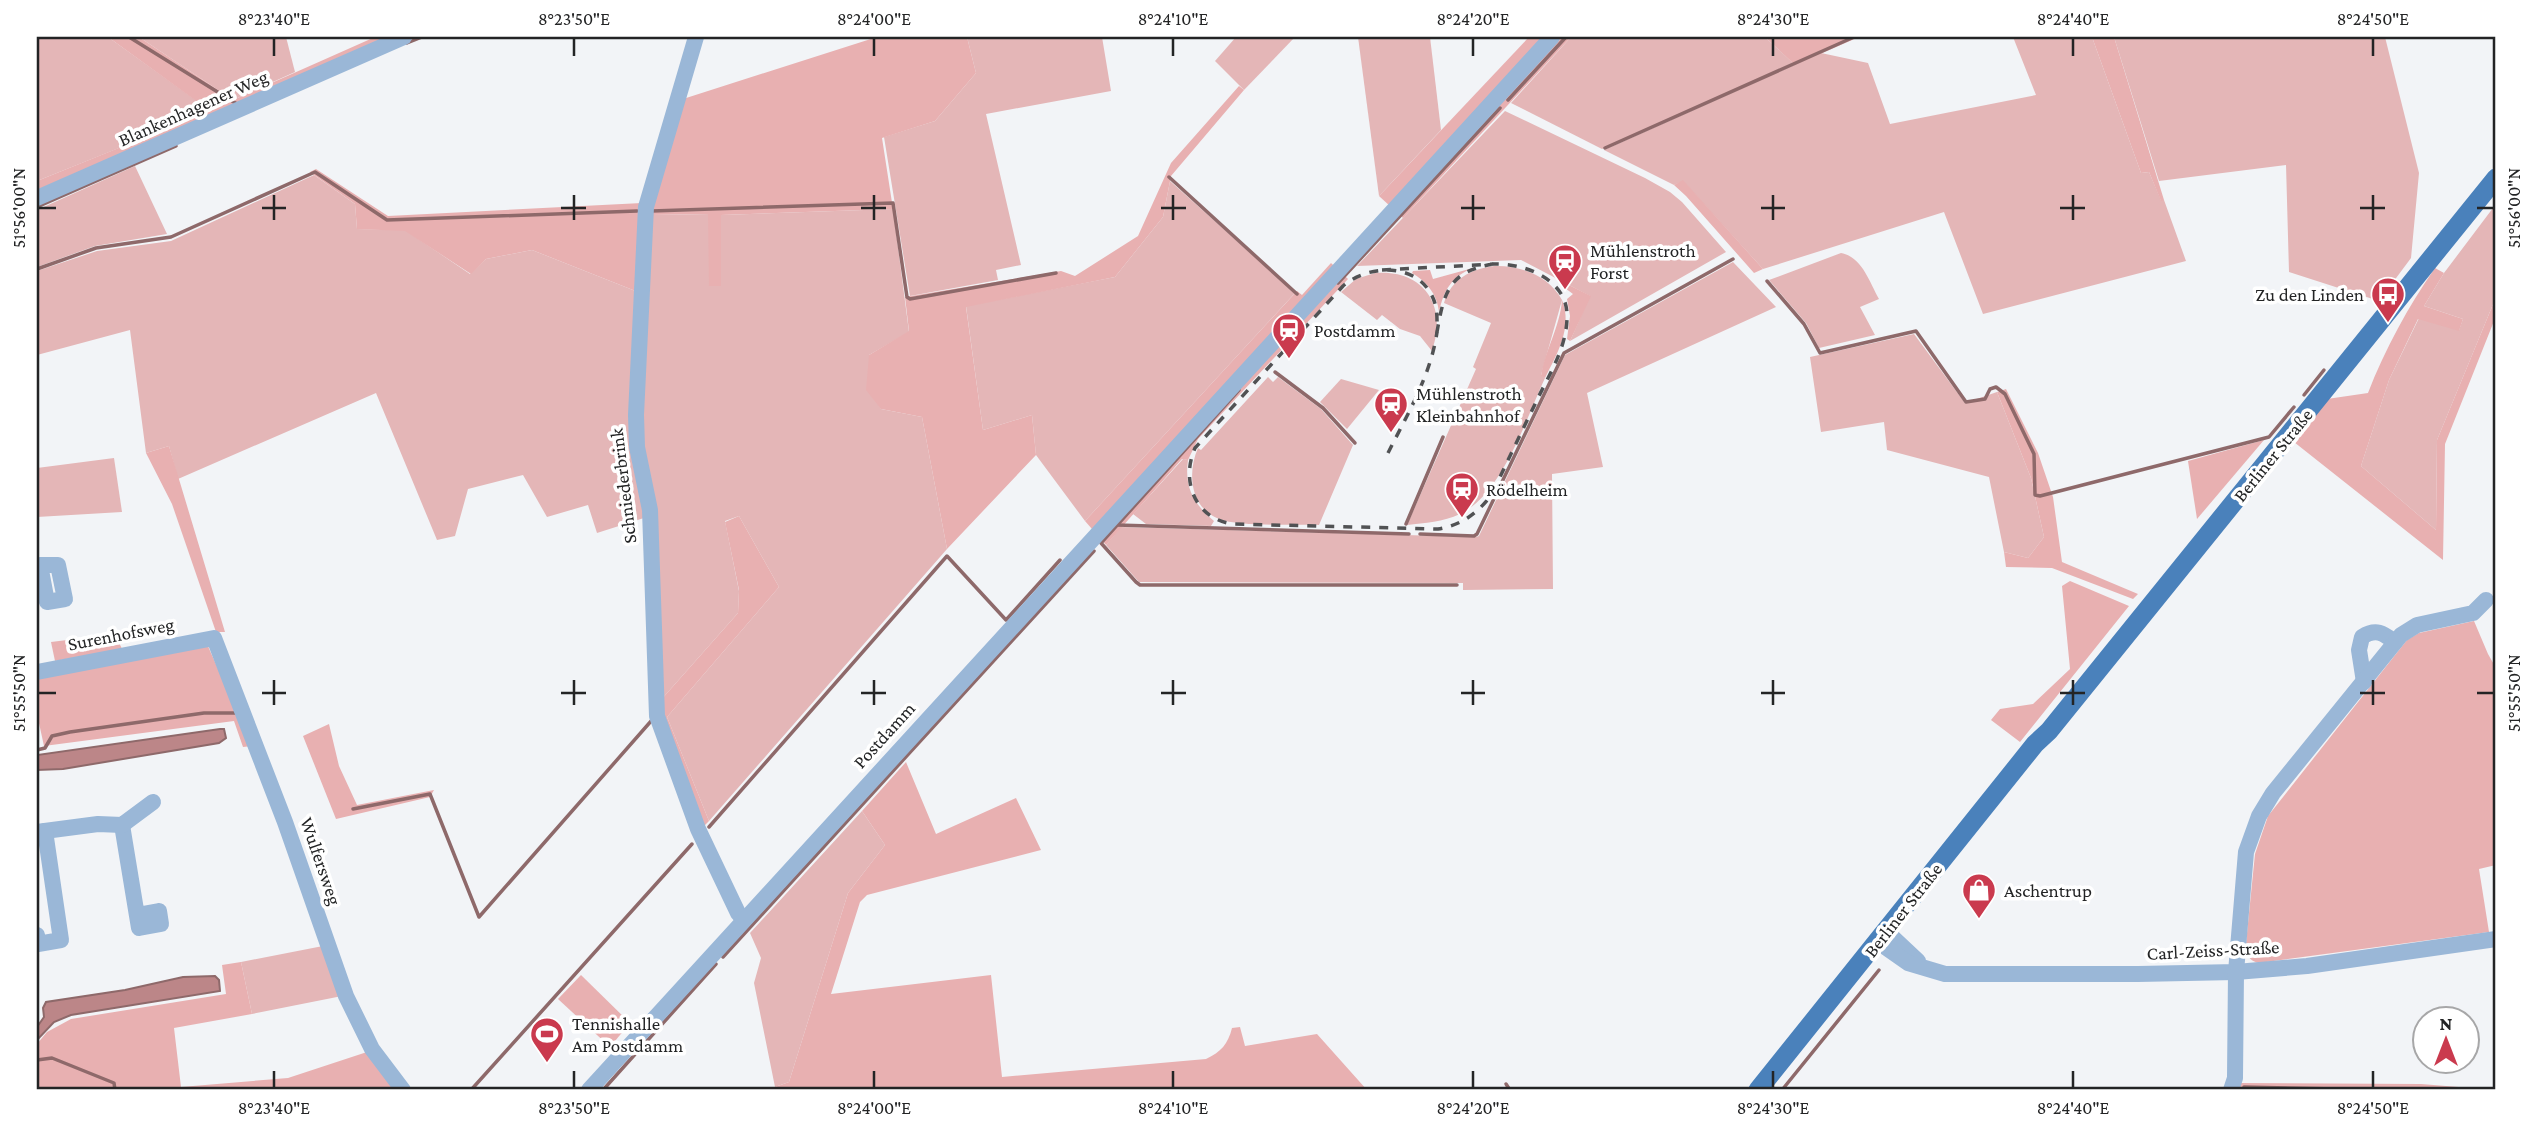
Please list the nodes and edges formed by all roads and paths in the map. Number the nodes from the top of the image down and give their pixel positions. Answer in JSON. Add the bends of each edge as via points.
{"nodes":[{"id":1,"x":404,"y":37,"type":"edge"},
{"id":2,"x":696,"y":37,"type":"edge"},
{"id":3,"x":1552,"y":37,"type":"edge"},
{"id":4,"x":2496,"y":178,"type":"edge"},
{"id":5,"x":37,"y":198,"type":"edge"},
{"id":6,"x":2486,"y":600,"type":"dead end"},
{"id":7,"x":214,"y":638,"type":"joint"},
{"id":8,"x":2395,"y":642,"type":"junction"},
{"id":9,"x":37,"y":672,"type":"edge"},
{"id":10,"x":2364,"y":682,"type":"junction"},
{"id":11,"x":153,"y":802,"type":"dead end"},
{"id":12,"x":122,"y":825,"type":"junction"},
{"id":13,"x":41,"y":831,"type":"edge"},
{"id":14,"x":137,"y":915,"type":"dead end"},
{"id":15,"x":744,"y":920,"type":"junction"},
{"id":16,"x":37,"y":934,"type":"edge"},
{"id":17,"x":1886,"y":939,"type":"junction"},
{"id":18,"x":2496,"y":939,"type":"edge"},
{"id":19,"x":2236,"y":972,"type":"junction"},
{"id":20,"x":403,"y":1090,"type":"edge"},
{"id":21,"x":589,"y":1090,"type":"edge"},
{"id":22,"x":1758,"y":1090,"type":"edge"},
{"id":23,"x":1770,"y":1090,"type":"edge"},
{"id":24,"x":2231,"y":1090,"type":"edge"}],
"edges":[{"from":1,"to":5,"type":"street","name":"Blankenhagener Weg"},
{"from":2,"to":15,"type":"street","name":"Schniederbrink","via":[[646,207],[637,447],[650,510],[657,716],[698,829]]},
{"from":3,"to":15,"type":"street","name":"Postdamm"},
{"from":4,"to":17,"type":"main road","name":"Berliner Straße","via":[[2035,744]]},
{"from":6,"to":8,"type":"street","via":[[2473,613],[2417,625]]},
{"from":7,"to":9,"type":"street","name":"Surenhofsweg"},
{"from":7,"to":20,"type":"street","name":"Wulfersweg","via":[[346,996],[372,1049]]},
{"from":8,"to":10,"type":"street"},
{"from":8,"to":10,"type":"street","via":[[2382,632],[2362,637]]},
{"from":10,"to":19,"type":"street","via":[[2259,816],[2246,852]]},
{"from":11,"to":12,"type":"street"},
{"from":12,"to":13,"type":"street"},
{"from":12,"to":14,"type":"street"},
{"from":13,"to":16,"type":"street","via":[[59,929]]},
{"from":15,"to":21,"type":"street","name":"Postdamm"},
{"from":17,"to":19,"type":"street","name":"Carl-Zeiss-Straße","via":[[1931,971],[1945,974]]},
{"from":17,"to":22,"type":"main road","name":"Berliner Straße"},
{"from":17,"to":23,"type":"main road","name":"Berliner Straße"},
{"from":18,"to":19,"type":"street","name":"Carl-Zeiss-Straße"},
{"from":19,"to":24,"type":"street"}]}
